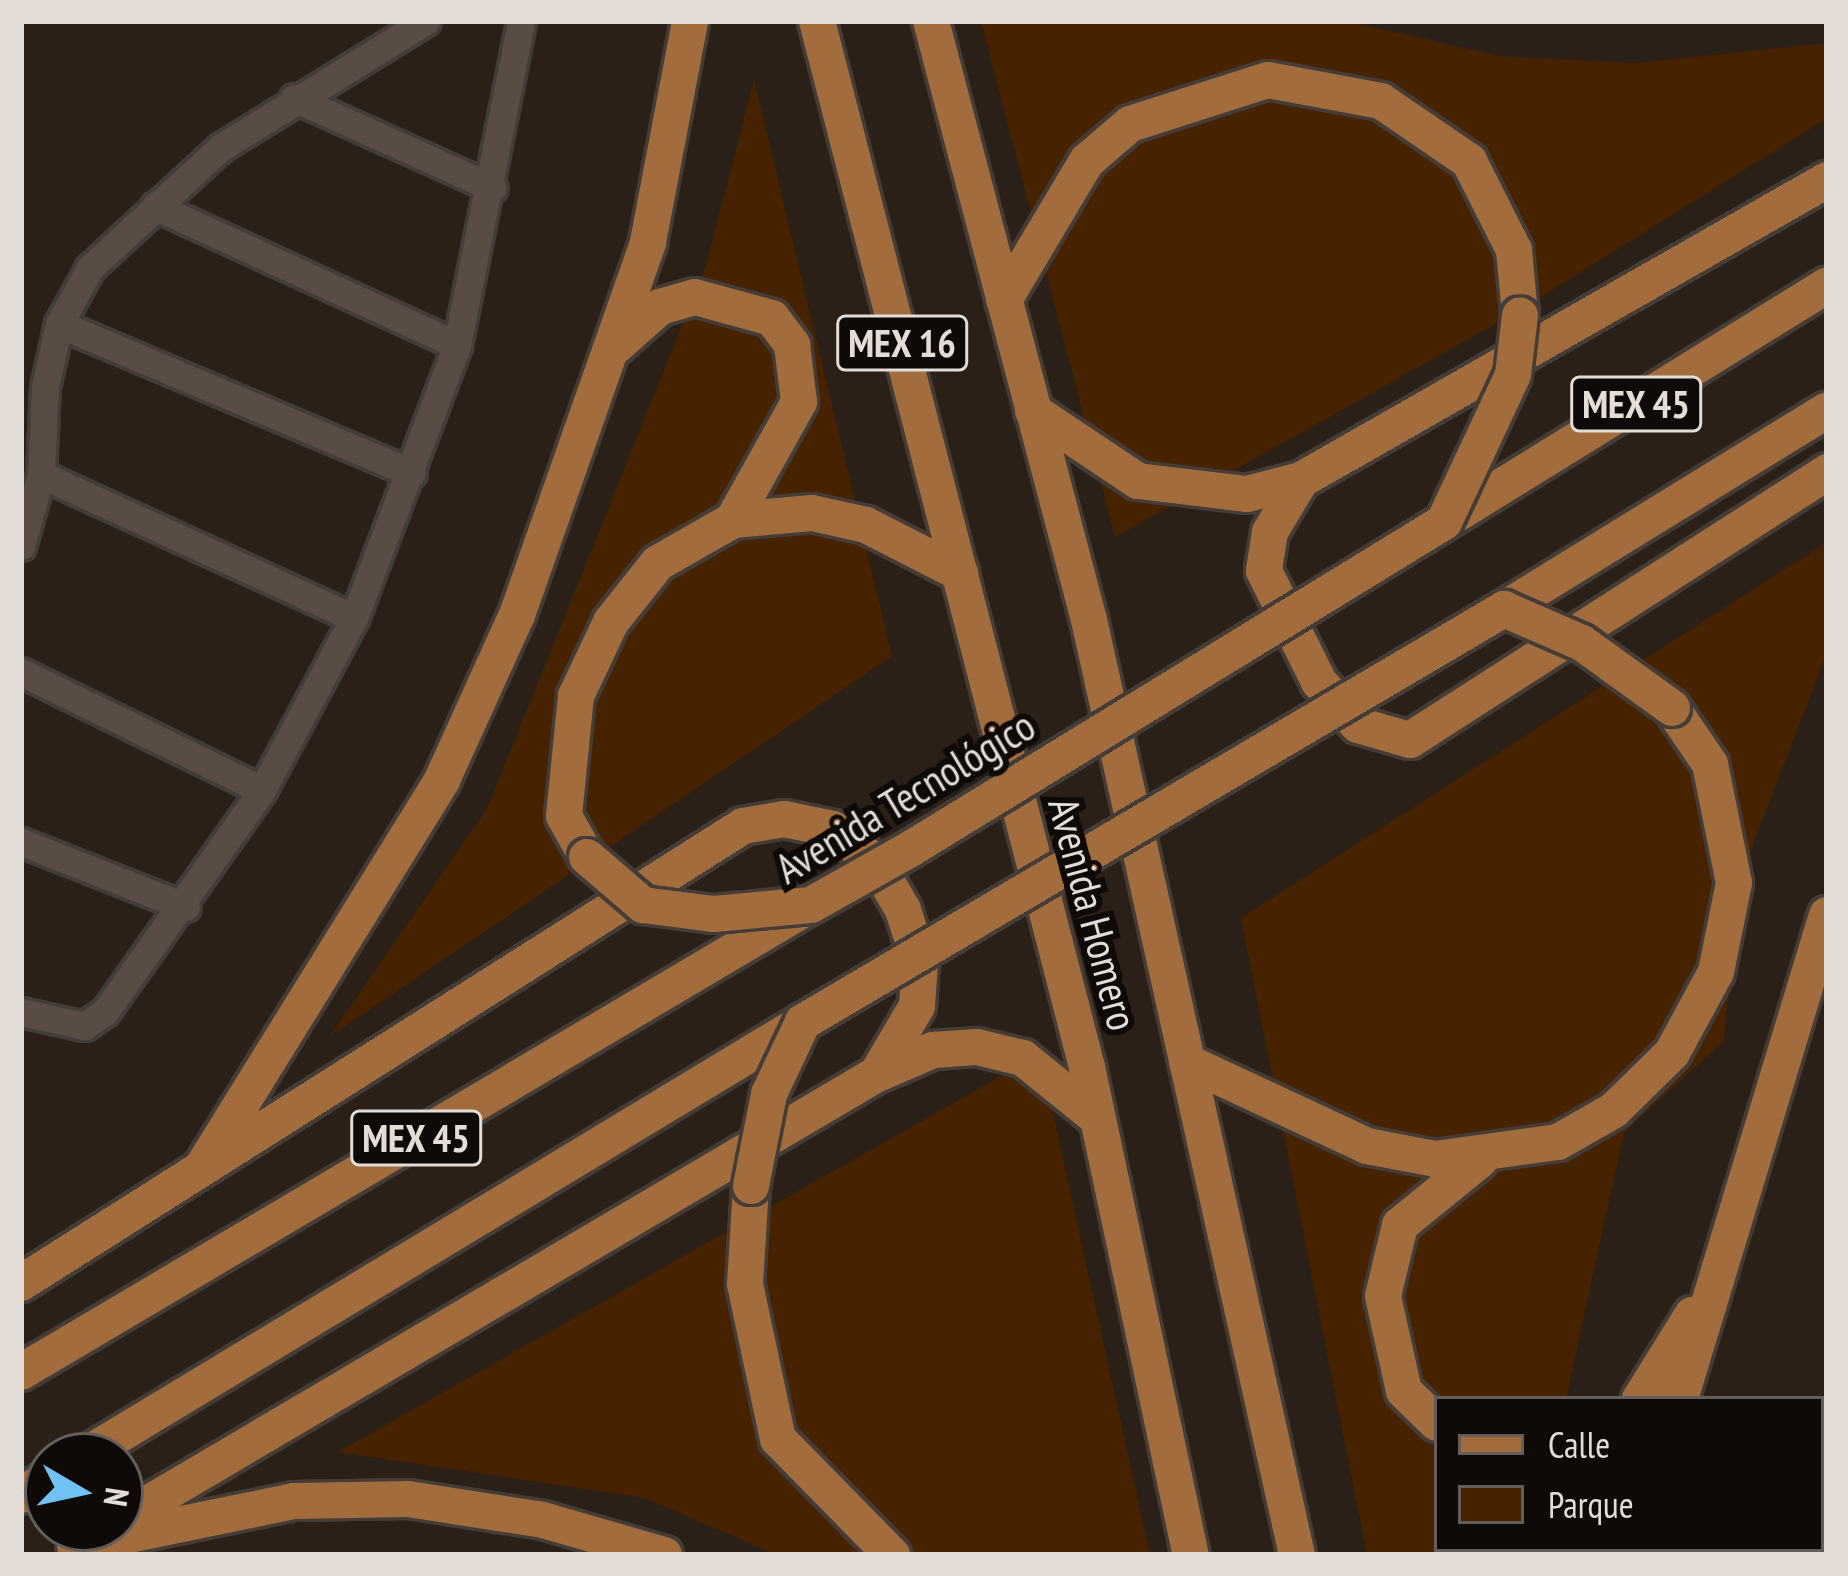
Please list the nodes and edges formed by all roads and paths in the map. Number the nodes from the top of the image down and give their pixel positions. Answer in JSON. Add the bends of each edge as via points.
{"nodes":[{"id":1,"x":426,"y":21,"type":"edge"},
{"id":2,"x":521,"y":21,"type":"edge"},
{"id":3,"x":690,"y":21,"type":"edge"},
{"id":4,"x":817,"y":21,"type":"edge"},
{"id":5,"x":931,"y":21,"type":"edge"},
{"id":6,"x":294,"y":98,"type":"junction"},
{"id":7,"x":1827,"y":180,"type":"edge"},
{"id":8,"x":494,"y":188,"type":"junction"},
{"id":9,"x":155,"y":206,"type":"junction"},
{"id":10,"x":1827,"y":285,"type":"edge"},
{"id":11,"x":1004,"y":300,"type":"junction"},
{"id":12,"x":59,"y":324,"type":"junction"},
{"id":13,"x":457,"y":345,"type":"junction"},
{"id":14,"x":613,"y":350,"type":"junction"},
{"id":15,"x":1827,"y":410,"type":"edge"},
{"id":16,"x":1033,"y":412,"type":"junction"},
{"id":17,"x":1827,"y":472,"type":"edge"},
{"id":18,"x":412,"y":473,"type":"junction"},
{"id":19,"x":41,"y":475,"type":"junction"},
{"id":20,"x":1301,"y":480,"type":"junction"},
{"id":21,"x":733,"y":520,"type":"junction"},
{"id":22,"x":1444,"y":523,"type":"junction"},
{"id":23,"x":21,"y":546,"type":"edge"},
{"id":24,"x":960,"y":573,"type":"junction"},
{"id":25,"x":1504,"y":609,"type":"junction"},
{"id":26,"x":355,"y":618,"type":"junction"},
{"id":27,"x":21,"y":672,"type":"edge"},
{"id":28,"x":262,"y":790,"type":"junction"},
{"id":29,"x":21,"y":842,"type":"edge"},
{"id":30,"x":812,"y":905,"type":"junction"},
{"id":31,"x":186,"y":908,"type":"junction"},
{"id":32,"x":1827,"y":915,"type":"edge"},
{"id":33,"x":21,"y":1012,"type":"edge"},
{"id":34,"x":803,"y":1022,"type":"junction"},
{"id":35,"x":1187,"y":1061,"type":"junction"},
{"id":36,"x":877,"y":1074,"type":"junction"},
{"id":37,"x":1097,"y":1118,"type":"junction"},
{"id":38,"x":1480,"y":1160,"type":"junction"},
{"id":39,"x":195,"y":1178,"type":"junction"},
{"id":40,"x":1740,"y":1203,"type":"junction"},
{"id":41,"x":21,"y":1283,"type":"edge"},
{"id":42,"x":21,"y":1372,"type":"edge"},
{"id":43,"x":1642,"y":1396,"type":"edge"},
{"id":44,"x":1681,"y":1396,"type":"edge"},
{"id":45,"x":1434,"y":1420,"type":"edge"},
{"id":46,"x":124,"y":1432,"type":"edge"},
{"id":47,"x":144,"y":1506,"type":"edge"},
{"id":48,"x":144,"y":1531,"type":"edge"},
{"id":49,"x":1181,"y":1549,"type":"edge"},
{"id":50,"x":664,"y":1555,"type":"edge"},
{"id":51,"x":892,"y":1555,"type":"edge"},
{"id":52,"x":1297,"y":1555,"type":"edge"}],
"edges":[{"from":1,"to":6,"type":"lane"},
{"from":2,"to":8,"type":"lane"},
{"from":3,"to":14,"type":"main road","via":[[669,160]]},
{"from":4,"to":24,"type":"main road","name":"Avenida Homero","number":"MEX 16"},
{"from":5,"to":11,"type":"main road","name":"Avenida Homero","number":"MEX 16"},
{"from":6,"to":8,"type":"lane"},
{"from":6,"to":9,"type":"lane"},
{"from":7,"to":20,"type":"main road"},
{"from":8,"to":13,"type":"lane"},
{"from":9,"to":12,"type":"lane","via":[[90,268]]},
{"from":9,"to":13,"type":"lane"},
{"from":10,"to":22,"type":"main road","name":"Avenida Tecnológico","number":"MEX 45"},
{"from":11,"to":16,"type":"main road","name":"Avenida Homero","number":"MEX 16"},
{"from":11,"to":22,"type":"main road","bridge":true,"via":[[1087,161],[1130,124],[1268,80],[1381,101],[1469,161],[1514,250],[1520,315],[1513,375]]},
{"from":12,"to":18,"type":"lane"},
{"from":12,"to":19,"type":"lane"},
{"from":13,"to":18,"type":"lane"},
{"from":14,"to":21,"type":"main road","via":[[660,307],[695,297],[733,298],[782,332],[801,371],[799,402]]},
{"from":14,"to":39,"type":"main road","via":[[517,615],[442,780]]},
{"from":15,"to":25,"type":"main road","number":"MEX 45"},
{"from":16,"to":20,"type":"main road","via":[[1138,482],[1246,494]]},
{"from":16,"to":35,"type":"main road","name":"Avenida Homero","number":"MEX 16"},
{"from":17,"to":20,"type":"main road","via":[[1410,740],[1358,725],[1277,615],[1264,571],[1270,532]]},
{"from":18,"to":26,"type":"lane"},
{"from":19,"to":23,"type":"lane"},
{"from":19,"to":26,"type":"lane"},
{"from":21,"to":24,"type":"main road","via":[[812,513],[866,525]]},
{"from":21,"to":30,"type":"main road","bridge":true,"via":[[658,563],[611,622],[576,696],[565,816],[616,890],[677,914]]},
{"from":22,"to":30,"type":"main road","name":"Avenida Tecnológico","number":"MEX 45","bridge":true},
{"from":24,"to":37,"type":"main road","name":"Avenida Homero","number":"MEX 16"},
{"from":25,"to":34,"type":"main road","number":"MEX 45","bridge":true},
{"from":25,"to":38,"type":"main road","bridge":true,"via":[[1582,643],[1672,707],[1730,823],[1734,883],[1716,972],[1672,1053],[1614,1109],[1558,1142]]},
{"from":26,"to":28,"type":"lane"},
{"from":27,"to":28,"type":"lane"},
{"from":28,"to":31,"type":"lane"},
{"from":29,"to":31,"type":"lane"},
{"from":30,"to":42,"type":"main road","name":"Avenida Tecnológico","number":"MEX 45"},
{"from":31,"to":33,"type":"lane","via":[[84,1026]]},
{"from":32,"to":40,"type":"main road"},
{"from":34,"to":46,"type":"main road","number":"MEX 45"},
{"from":34,"to":51,"type":"main road","bridge":true,"via":[[769,1094],[751,1186],[745,1284],[778,1439]]},
{"from":35,"to":38,"type":"main road","via":[[1367,1146]]},
{"from":35,"to":52,"type":"main road","name":"Avenida Homero"},
{"from":36,"to":37,"type":"main road","via":[[933,1050],[977,1047],[1023,1058]]},
{"from":36,"to":39,"type":"main road","via":[[917,1006],[920,963],[903,910],[876,863],[833,830],[784,819],[743,826]]},
{"from":36,"to":47,"type":"main road"},
{"from":37,"to":49,"type":"main road","name":"Avenida Homero"},
{"from":38,"to":45,"type":"main road","via":[[1400,1225],[1383,1295],[1404,1391]]},
{"from":39,"to":41,"type":"main road"},
{"from":40,"to":43,"type":"main road"},
{"from":40,"to":44,"type":"main road"},
{"from":48,"to":50,"type":"main road","via":[[294,1501],[408,1499],[544,1520]]}]}
